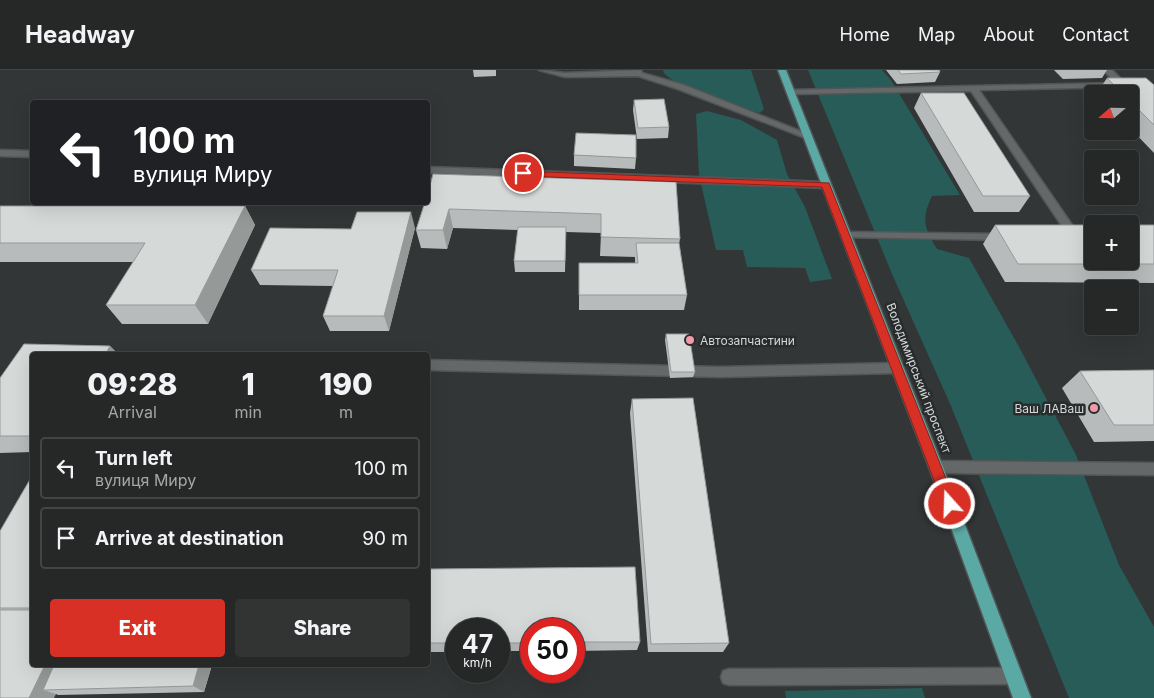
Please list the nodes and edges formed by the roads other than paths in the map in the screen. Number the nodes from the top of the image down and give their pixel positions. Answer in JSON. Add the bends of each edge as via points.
{"nodes":[{"id":1,"x":543,"y":70,"type":"edge"},
{"id":2,"x":782,"y":70,"type":"edge"},
{"id":3,"x":1107,"y":70,"type":"edge"},
{"id":4,"x":638,"y":72,"type":"edge"},
{"id":5,"x":973,"y":88,"type":"junction"},
{"id":6,"x":791,"y":92,"type":"junction"},
{"id":7,"x":806,"y":135,"type":"junction"},
{"id":8,"x":0,"y":153,"type":"edge"},
{"id":9,"x":30,"y":154,"type":"edge"},
{"id":10,"x":430,"y":170,"type":"edge"},
{"id":11,"x":826,"y":184,"type":"junction"},
{"id":12,"x":846,"y":235,"type":"junction"},
{"id":13,"x":1010,"y":236,"type":"edge"},
{"id":14,"x":1075,"y":237,"type":"edge"},
{"id":15,"x":430,"y":365,"type":"edge"},
{"id":16,"x":897,"y":368,"type":"junction"},
{"id":17,"x":936,"y":467,"type":"junction"},
{"id":18,"x":1154,"y":469,"type":"edge"},
{"id":19,"x":1014,"y":676,"type":"junction"},
{"id":20,"x":729,"y":677,"type":"dead end"},
{"id":21,"x":1022,"y":698,"type":"edge"}],
"edges":[{"from":1,"to":4,"type":"street","via":[[565,75]]},
{"from":2,"to":6,"type":"main road","name":"Володимирський проспект"},
{"from":3,"to":5,"type":"street","via":[[1123,84]]},
{"from":4,"to":7,"type":"street"},
{"from":5,"to":6,"type":"street"},
{"from":5,"to":14,"type":"street"},
{"from":6,"to":7,"type":"main road","name":"Володимирський проспект"},
{"from":7,"to":11,"type":"main road","name":"Володимирський проспект"},
{"from":8,"to":9,"type":"street"},
{"from":10,"to":11,"type":"street"},
{"from":11,"to":12,"type":"main road","name":"Володимирський проспект"},
{"from":12,"to":13,"type":"street"},
{"from":12,"to":16,"type":"main road","name":"Володимирський проспект"},
{"from":15,"to":16,"type":"street","via":[[720,372]]},
{"from":16,"to":17,"type":"main road","name":"Володимирський проспект"},
{"from":17,"to":18,"type":"street"},
{"from":17,"to":19,"type":"main road","name":"Володимирський проспект"},
{"from":19,"to":20,"type":"street"},
{"from":19,"to":21,"type":"main road","name":"Володимирський проспект"}]}
